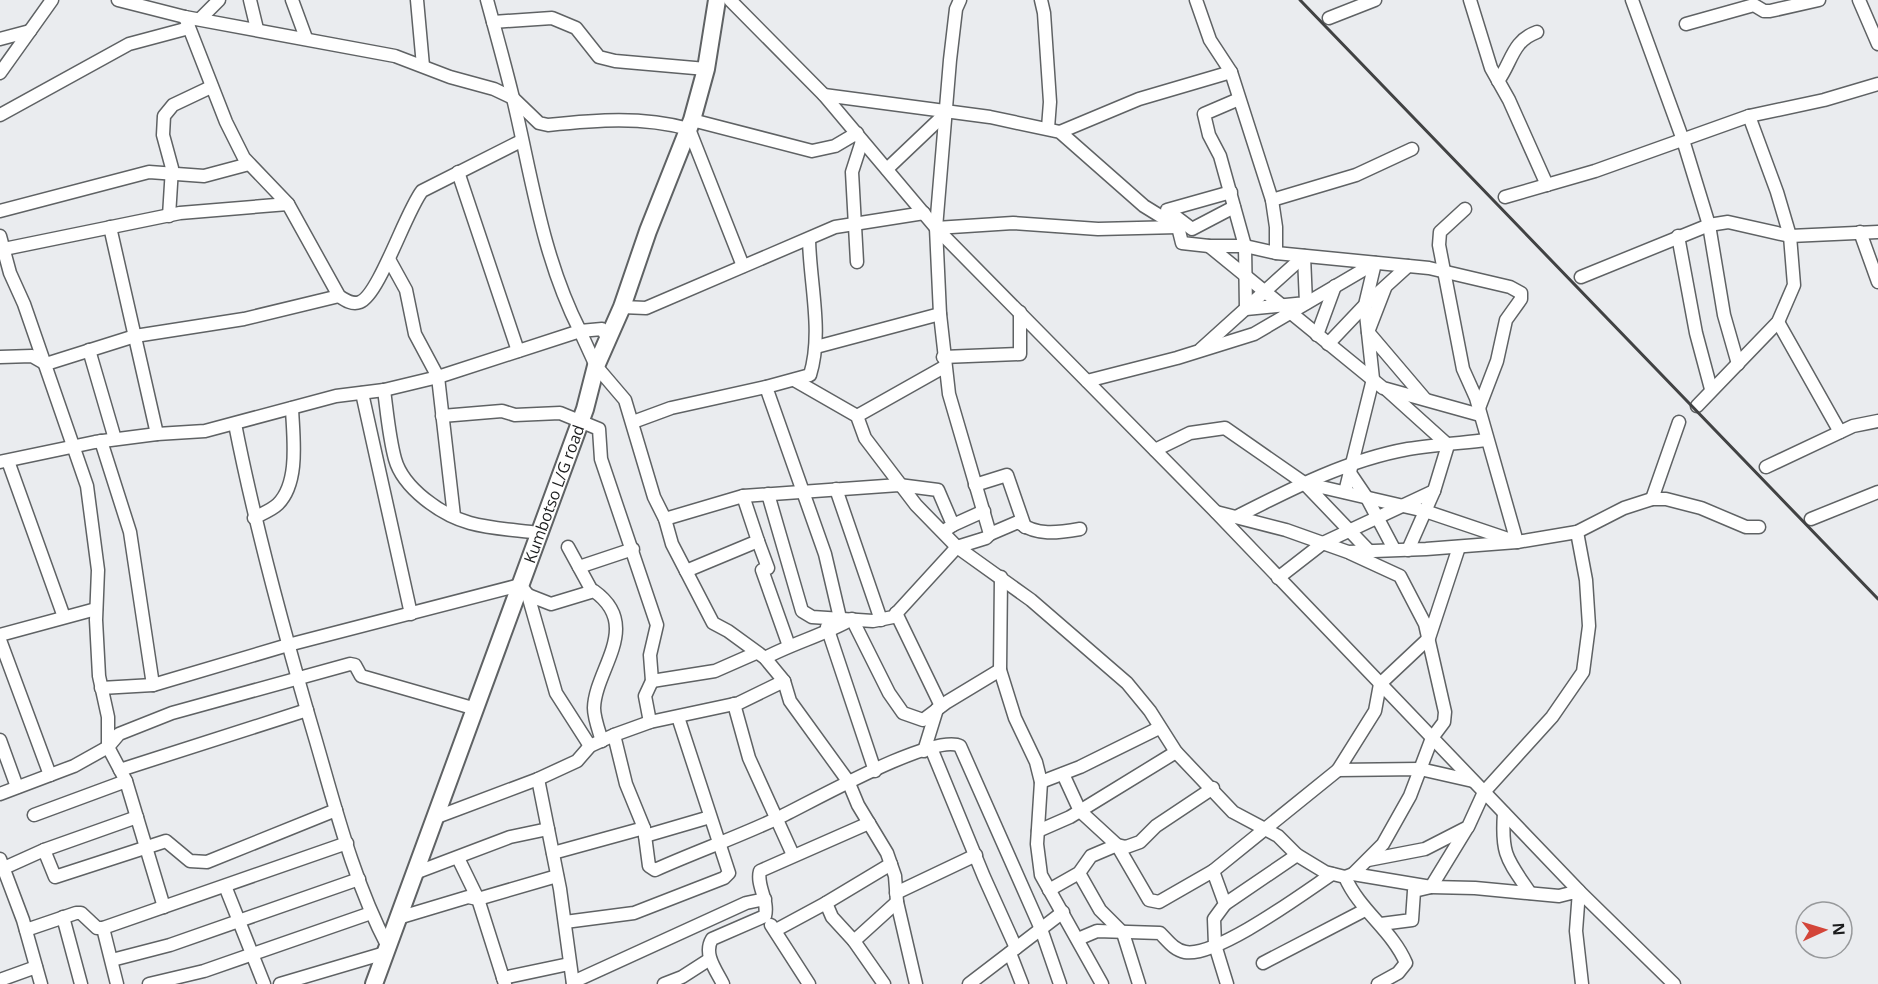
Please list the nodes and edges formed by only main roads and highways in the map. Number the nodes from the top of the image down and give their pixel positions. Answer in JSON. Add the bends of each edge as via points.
{"nodes":[{"id":1,"x":717,"y":0,"type":"edge"},
{"id":2,"x":374,"y":984,"type":"edge"}],
"edges":[{"from":1,"to":2,"type":"main road","name":"Kumbotso L/G road","via":[[706,69],[690,124],[596,366],[581,420],[539,533],[524,590]]}]}
